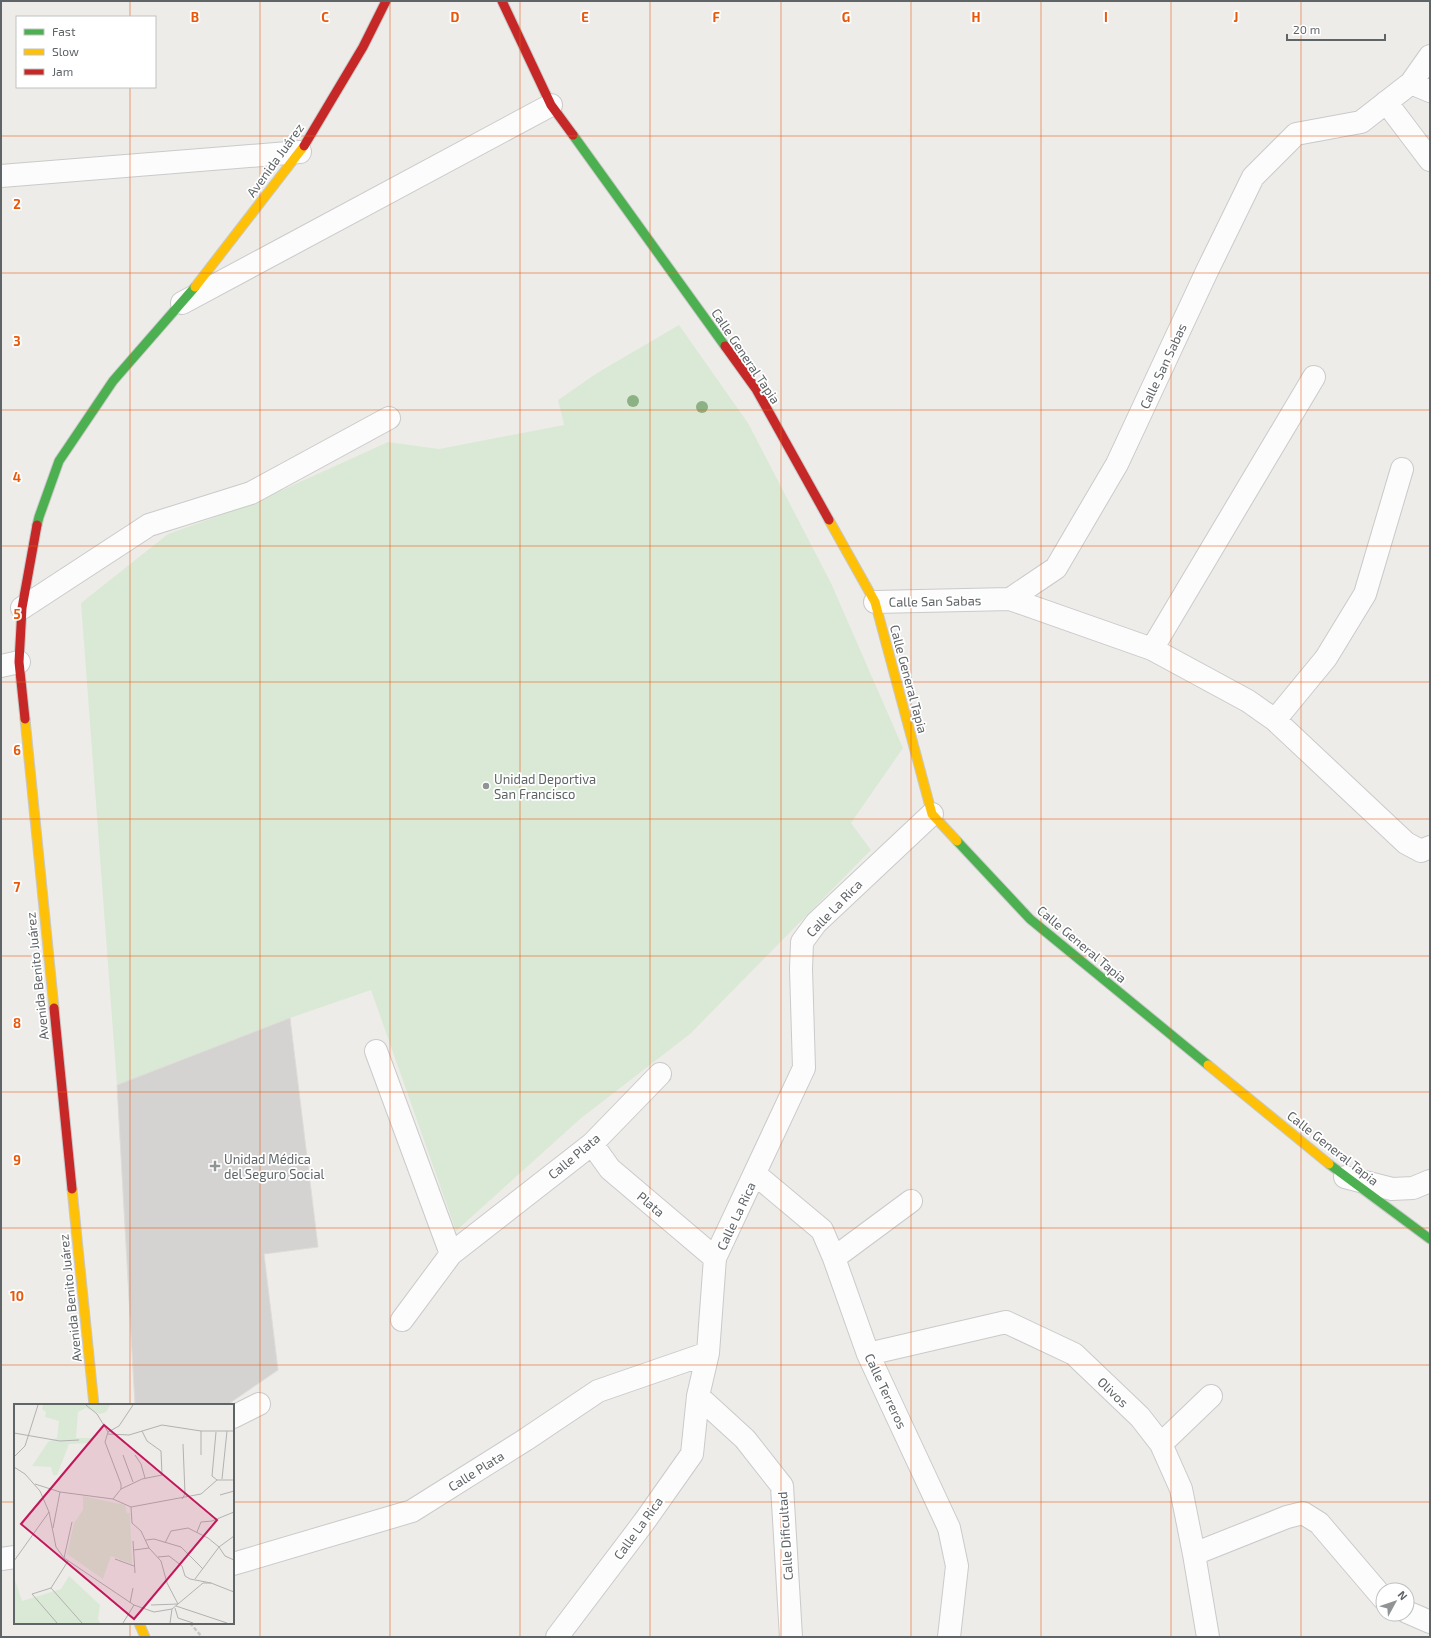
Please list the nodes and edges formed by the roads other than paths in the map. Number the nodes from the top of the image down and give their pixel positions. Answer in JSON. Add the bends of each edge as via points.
{"nodes":[{"id":1,"x":386,"y":1,"type":"edge"},
{"id":2,"x":502,"y":1,"type":"edge"},
{"id":3,"x":1430,"y":56,"type":"edge"},
{"id":4,"x":1420,"y":87,"type":"edge"},
{"id":5,"x":1386,"y":102,"type":"junction"},
{"id":6,"x":551,"y":105,"type":"junction"},
{"id":7,"x":300,"y":152,"type":"junction"},
{"id":8,"x":1430,"y":160,"type":"edge"},
{"id":9,"x":1,"y":176,"type":"edge"},
{"id":10,"x":182,"y":303,"type":"junction"},
{"id":11,"x":1314,"y":377,"type":"dead end"},
{"id":12,"x":389,"y":418,"type":"dead end"},
{"id":13,"x":1402,"y":469,"type":"dead end"},
{"id":14,"x":1010,"y":599,"type":"junction"},
{"id":15,"x":875,"y":602,"type":"junction"},
{"id":16,"x":22,"y":608,"type":"junction"},
{"id":17,"x":1152,"y":649,"type":"junction"},
{"id":18,"x":10,"y":664,"type":"edge"},
{"id":19,"x":1275,"y":720,"type":"junction"},
{"id":20,"x":932,"y":814,"type":"junction"},
{"id":21,"x":1430,"y":847,"type":"edge"},
{"id":22,"x":376,"y":1051,"type":"dead end"},
{"id":23,"x":660,"y":1074,"type":"dead end"},
{"id":24,"x":592,"y":1144,"type":"junction"},
{"id":25,"x":755,"y":1174,"type":"junction"},
{"id":26,"x":1345,"y":1177,"type":"junction"},
{"id":27,"x":1430,"y":1181,"type":"edge"},
{"id":28,"x":911,"y":1200,"type":"dead end"},
{"id":29,"x":1430,"y":1239,"type":"edge"},
{"id":30,"x":451,"y":1254,"type":"junction"},
{"id":31,"x":715,"y":1258,"type":"junction"},
{"id":32,"x":834,"y":1258,"type":"junction"},
{"id":33,"x":402,"y":1320,"type":"dead end"},
{"id":34,"x":708,"y":1353,"type":"junction"},
{"id":35,"x":868,"y":1354,"type":"junction"},
{"id":36,"x":698,"y":1396,"type":"junction"},
{"id":37,"x":1211,"y":1396,"type":"dead end"},
{"id":38,"x":94,"y":1404,"type":"edge"},
{"id":39,"x":259,"y":1404,"type":"dead end"},
{"id":40,"x":234,"y":1416,"type":"edge"},
{"id":41,"x":1161,"y":1444,"type":"junction"},
{"id":42,"x":1194,"y":1554,"type":"junction"},
{"id":43,"x":14,"y":1557,"type":"edge"},
{"id":44,"x":1,"y":1559,"type":"edge"},
{"id":45,"x":234,"y":1564,"type":"edge"},
{"id":46,"x":1375,"y":1589,"type":"edge"},
{"id":47,"x":1415,"y":1615,"type":"edge"},
{"id":48,"x":1430,"y":1622,"type":"edge"},
{"id":49,"x":139,"y":1624,"type":"edge"},
{"id":50,"x":145,"y":1637,"type":"edge"},
{"id":51,"x":557,"y":1637,"type":"edge"},
{"id":52,"x":791,"y":1637,"type":"edge"},
{"id":53,"x":949,"y":1637,"type":"edge"},
{"id":54,"x":1208,"y":1637,"type":"edge"}],
"edges":[{"from":1,"to":7,"type":"street","name":"Avenida Juárez","via":[[363,47]]},
{"from":2,"to":6,"type":"street","name":"Calle General Tapia"},
{"from":3,"to":4,"type":"street","name":"Calle San Sabas"},
{"from":4,"to":5,"type":"street","name":"Calle San Sabas"},
{"from":5,"to":8,"type":"street"},
{"from":5,"to":14,"type":"street","name":"Calle San Sabas","via":[[1360,122],[1296,134],[1253,177],[1117,464],[1056,568]]},
{"from":6,"to":10,"type":"street"},
{"from":6,"to":15,"type":"street","name":"Calle General Tapia","via":[[756,389]]},
{"from":7,"to":9,"type":"street"},
{"from":7,"to":10,"type":"street","name":"Avenida Juárez"},
{"from":10,"to":16,"type":"street","name":"Avenida Benito Juárez","via":[[113,381],[59,461],[38,517]]},
{"from":11,"to":17,"type":"street"},
{"from":12,"to":16,"type":"street","via":[[251,493],[149,525]]},
{"from":13,"to":19,"type":"street","via":[[1365,594],[1326,658]]},
{"from":14,"to":15,"type":"street","name":"Calle San Sabas"},
{"from":14,"to":17,"type":"street"},
{"from":15,"to":20,"type":"street","name":"Calle General Tapia"},
{"from":16,"to":18,"type":"street","name":"Avenida Benito Juárez"},
{"from":17,"to":19,"type":"street","via":[[1248,701]]},
{"from":18,"to":38,"type":"street","name":"Avenida Benito Juárez"},
{"from":19,"to":21,"type":"street","via":[[1406,843],[1421,851]]},
{"from":20,"to":25,"type":"street","name":"Calle La Rica","via":[[816,923],[802,942],[804,1068]]},
{"from":20,"to":26,"type":"street","name":"Calle General Tapia","via":[[1030,918]]},
{"from":22,"to":30,"type":"street"},
{"from":23,"to":24,"type":"street","name":"Calle Plata"},
{"from":24,"to":30,"type":"street","name":"Calle Plata"},
{"from":24,"to":31,"type":"street","name":"Plata","via":[[610,1170]]},
{"from":25,"to":31,"type":"street","name":"Calle La Rica"},
{"from":25,"to":32,"type":"street","name":"Calle Terreros","via":[[822,1230]]},
{"from":26,"to":27,"type":"street","via":[[1392,1189],[1413,1188]]},
{"from":26,"to":29,"type":"street","name":"Calle General Tapia"},
{"from":28,"to":32,"type":"street"},
{"from":30,"to":33,"type":"street","name":"Calle Plata"},
{"from":31,"to":34,"type":"street","name":"Calle La Rica"},
{"from":32,"to":35,"type":"street","name":"Calle Terreros"},
{"from":34,"to":36,"type":"street","name":"Calle La Rica"},
{"from":34,"to":45,"type":"street","name":"Calle Plata","via":[[598,1391],[412,1511]]},
{"from":35,"to":41,"type":"street","name":"Olivos","via":[[1006,1322],[1074,1354],[1140,1417]]},
{"from":35,"to":53,"type":"street","name":"Calle Terreros","via":[[949,1528],[957,1566]]},
{"from":36,"to":51,"type":"street","name":"Calle La Rica","via":[[692,1454]]},
{"from":36,"to":52,"type":"street","name":"Calle Dificultad","via":[[745,1439],[782,1486]]},
{"from":37,"to":41,"type":"street"},
{"from":39,"to":40,"type":"street"},
{"from":41,"to":42,"type":"street","name":"Olivos","via":[[1181,1489]]},
{"from":42,"to":46,"type":"street","via":[[1303,1513],[1319,1523]]},
{"from":42,"to":54,"type":"street","name":"Olivos"},
{"from":43,"to":44,"type":"street"},
{"from":47,"to":48,"type":"street"},
{"from":49,"to":50,"type":"street"}]}
